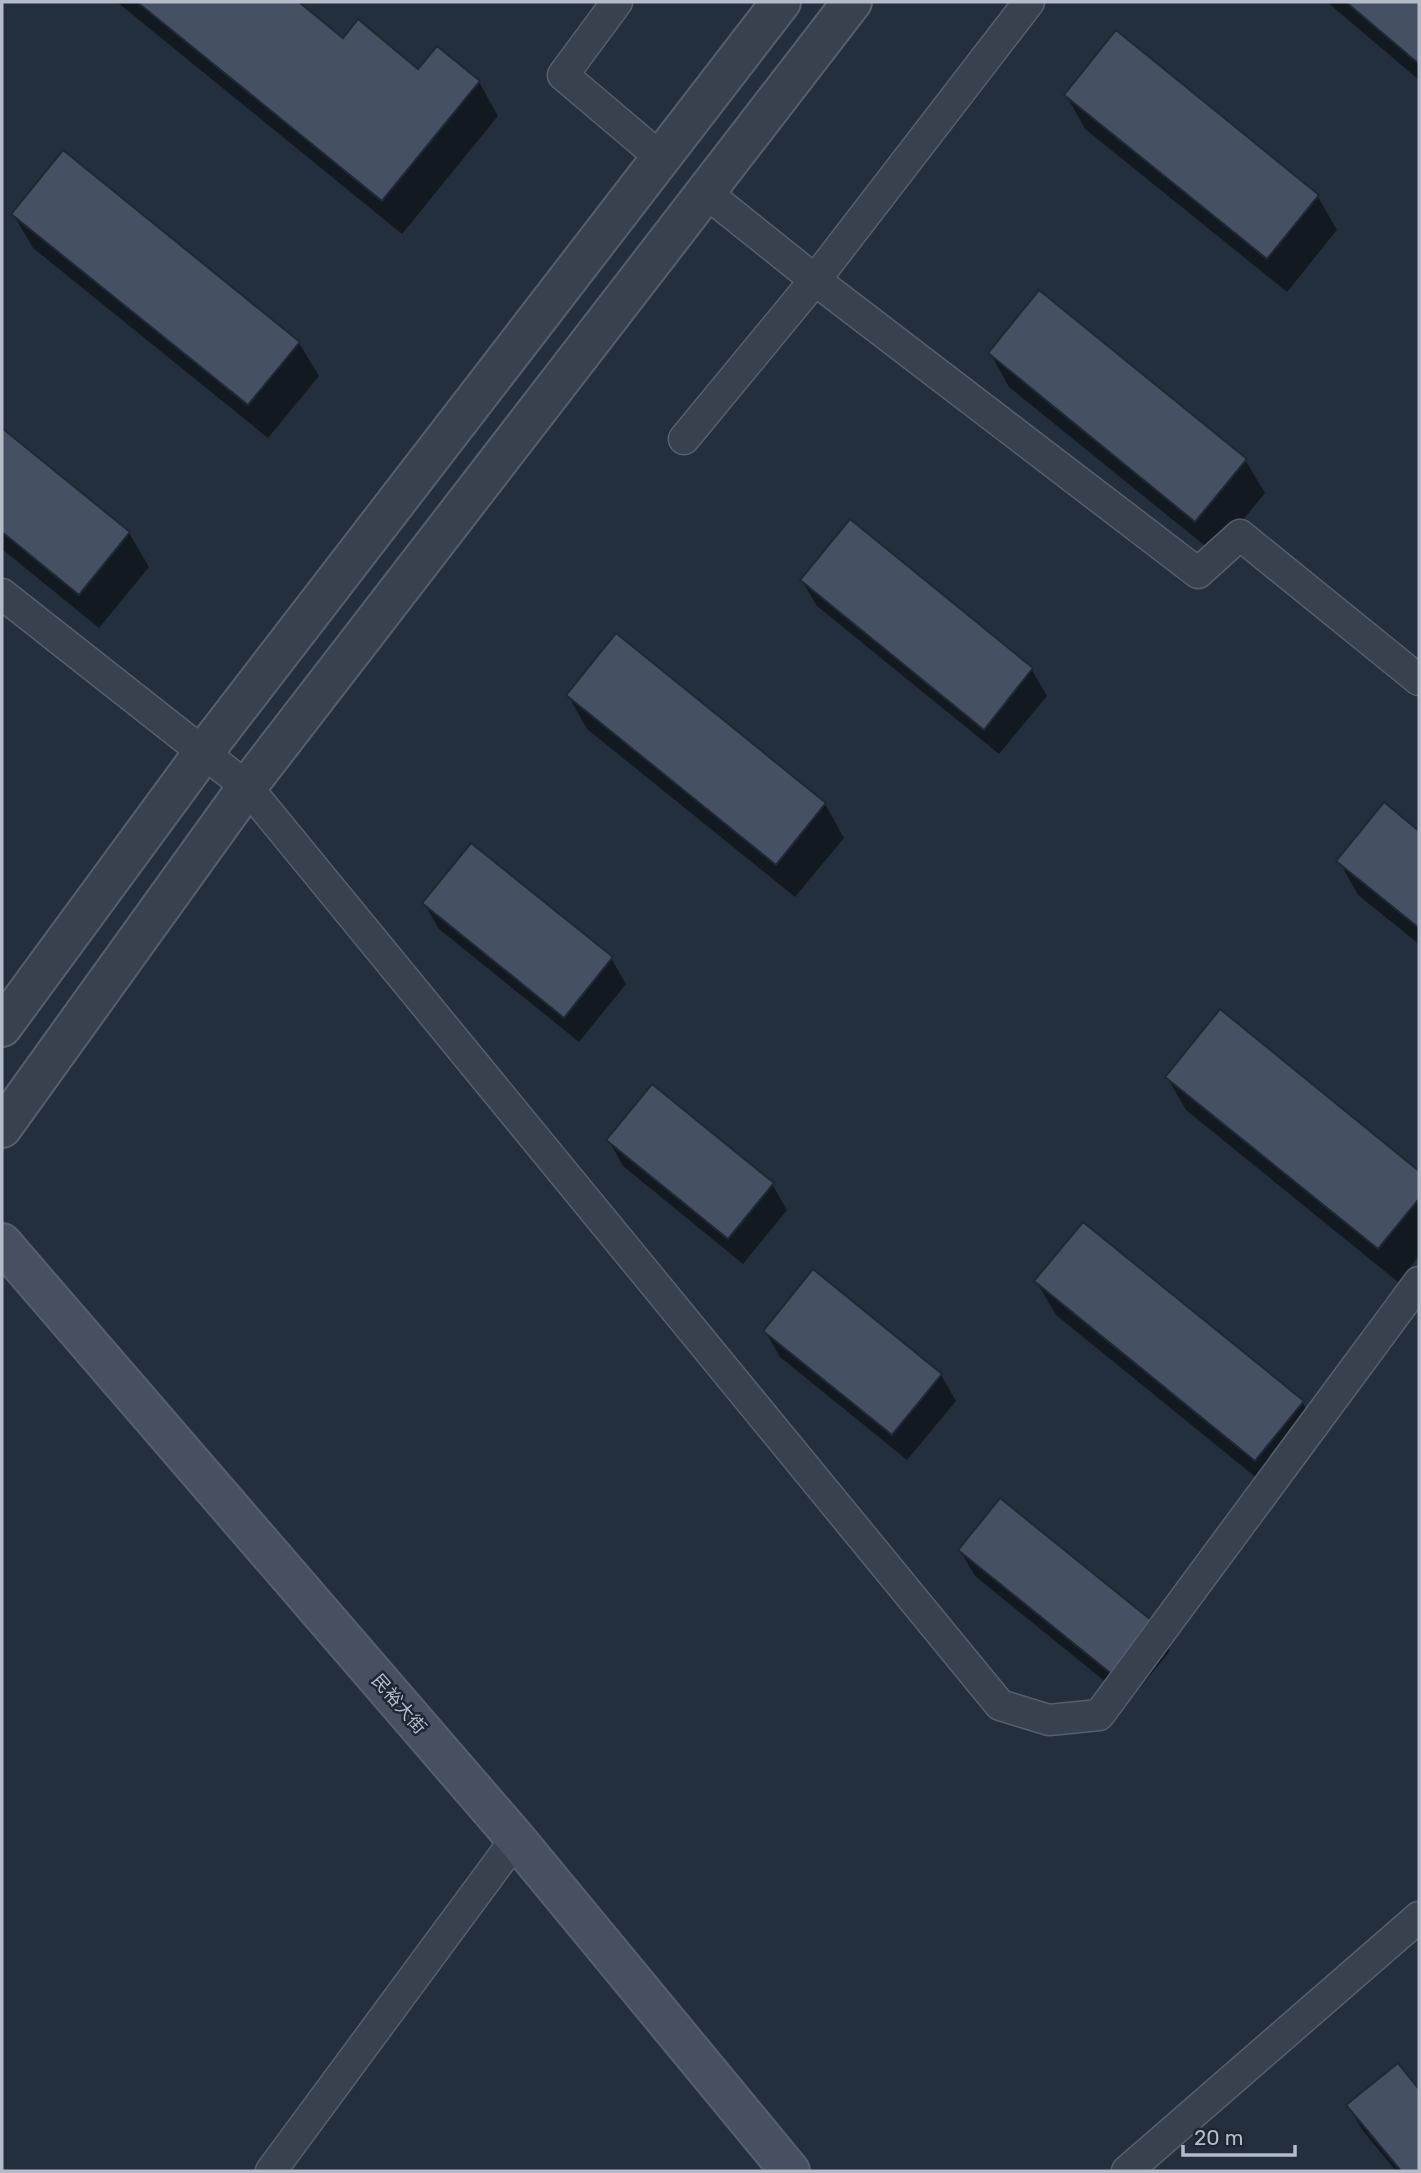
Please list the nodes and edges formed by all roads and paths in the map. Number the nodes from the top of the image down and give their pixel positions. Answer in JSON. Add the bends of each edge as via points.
{"nodes":[{"id":1,"x":617,"y":2,"type":"edge"},
{"id":2,"x":781,"y":2,"type":"edge"},
{"id":3,"x":852,"y":2,"type":"edge"},
{"id":4,"x":1028,"y":2,"type":"edge"},
{"id":5,"x":661,"y":158,"type":"junction"},
{"id":6,"x":705,"y":192,"type":"junction"},
{"id":7,"x":815,"y":280,"type":"junction"},
{"id":8,"x":684,"y":439,"type":"dead end"},
{"id":9,"x":2,"y":594,"type":"edge"},
{"id":10,"x":1419,"y":680,"type":"edge"},
{"id":11,"x":203,"y":753,"type":"junction"},
{"id":12,"x":247,"y":787,"type":"junction"},
{"id":13,"x":2,"y":1027,"type":"edge"},
{"id":14,"x":2,"y":1128,"type":"edge"},
{"id":15,"x":2,"y":1243,"type":"edge"},
{"id":16,"x":1419,"y":1282,"type":"edge"},
{"id":17,"x":516,"y":1839,"type":"junction"},
{"id":18,"x":1419,"y":1917,"type":"edge"},
{"id":19,"x":271,"y":2171,"type":"edge"},
{"id":20,"x":790,"y":2171,"type":"edge"},
{"id":21,"x":1127,"y":2171,"type":"edge"}],
"edges":[{"from":1,"to":5,"type":"street","via":[[563,75]]},
{"from":2,"to":5,"type":"street"},
{"from":3,"to":6,"type":"street"},
{"from":4,"to":7,"type":"street"},
{"from":5,"to":11,"type":"street"},
{"from":6,"to":7,"type":"street"},
{"from":6,"to":12,"type":"street"},
{"from":7,"to":8,"type":"street"},
{"from":7,"to":10,"type":"street","via":[[1198,573],[1240,535]]},
{"from":9,"to":11,"type":"street"},
{"from":11,"to":12,"type":"street"},
{"from":11,"to":13,"type":"street"},
{"from":12,"to":14,"type":"street"},
{"from":12,"to":16,"type":"street","via":[[1000,1705],[1049,1720],[1099,1715]]},
{"from":15,"to":17,"type":"main road","name":"民裕大街"},
{"from":17,"to":19,"type":"street"},
{"from":17,"to":20,"type":"main road","name":"民裕大街"},
{"from":18,"to":21,"type":"street"}]}
